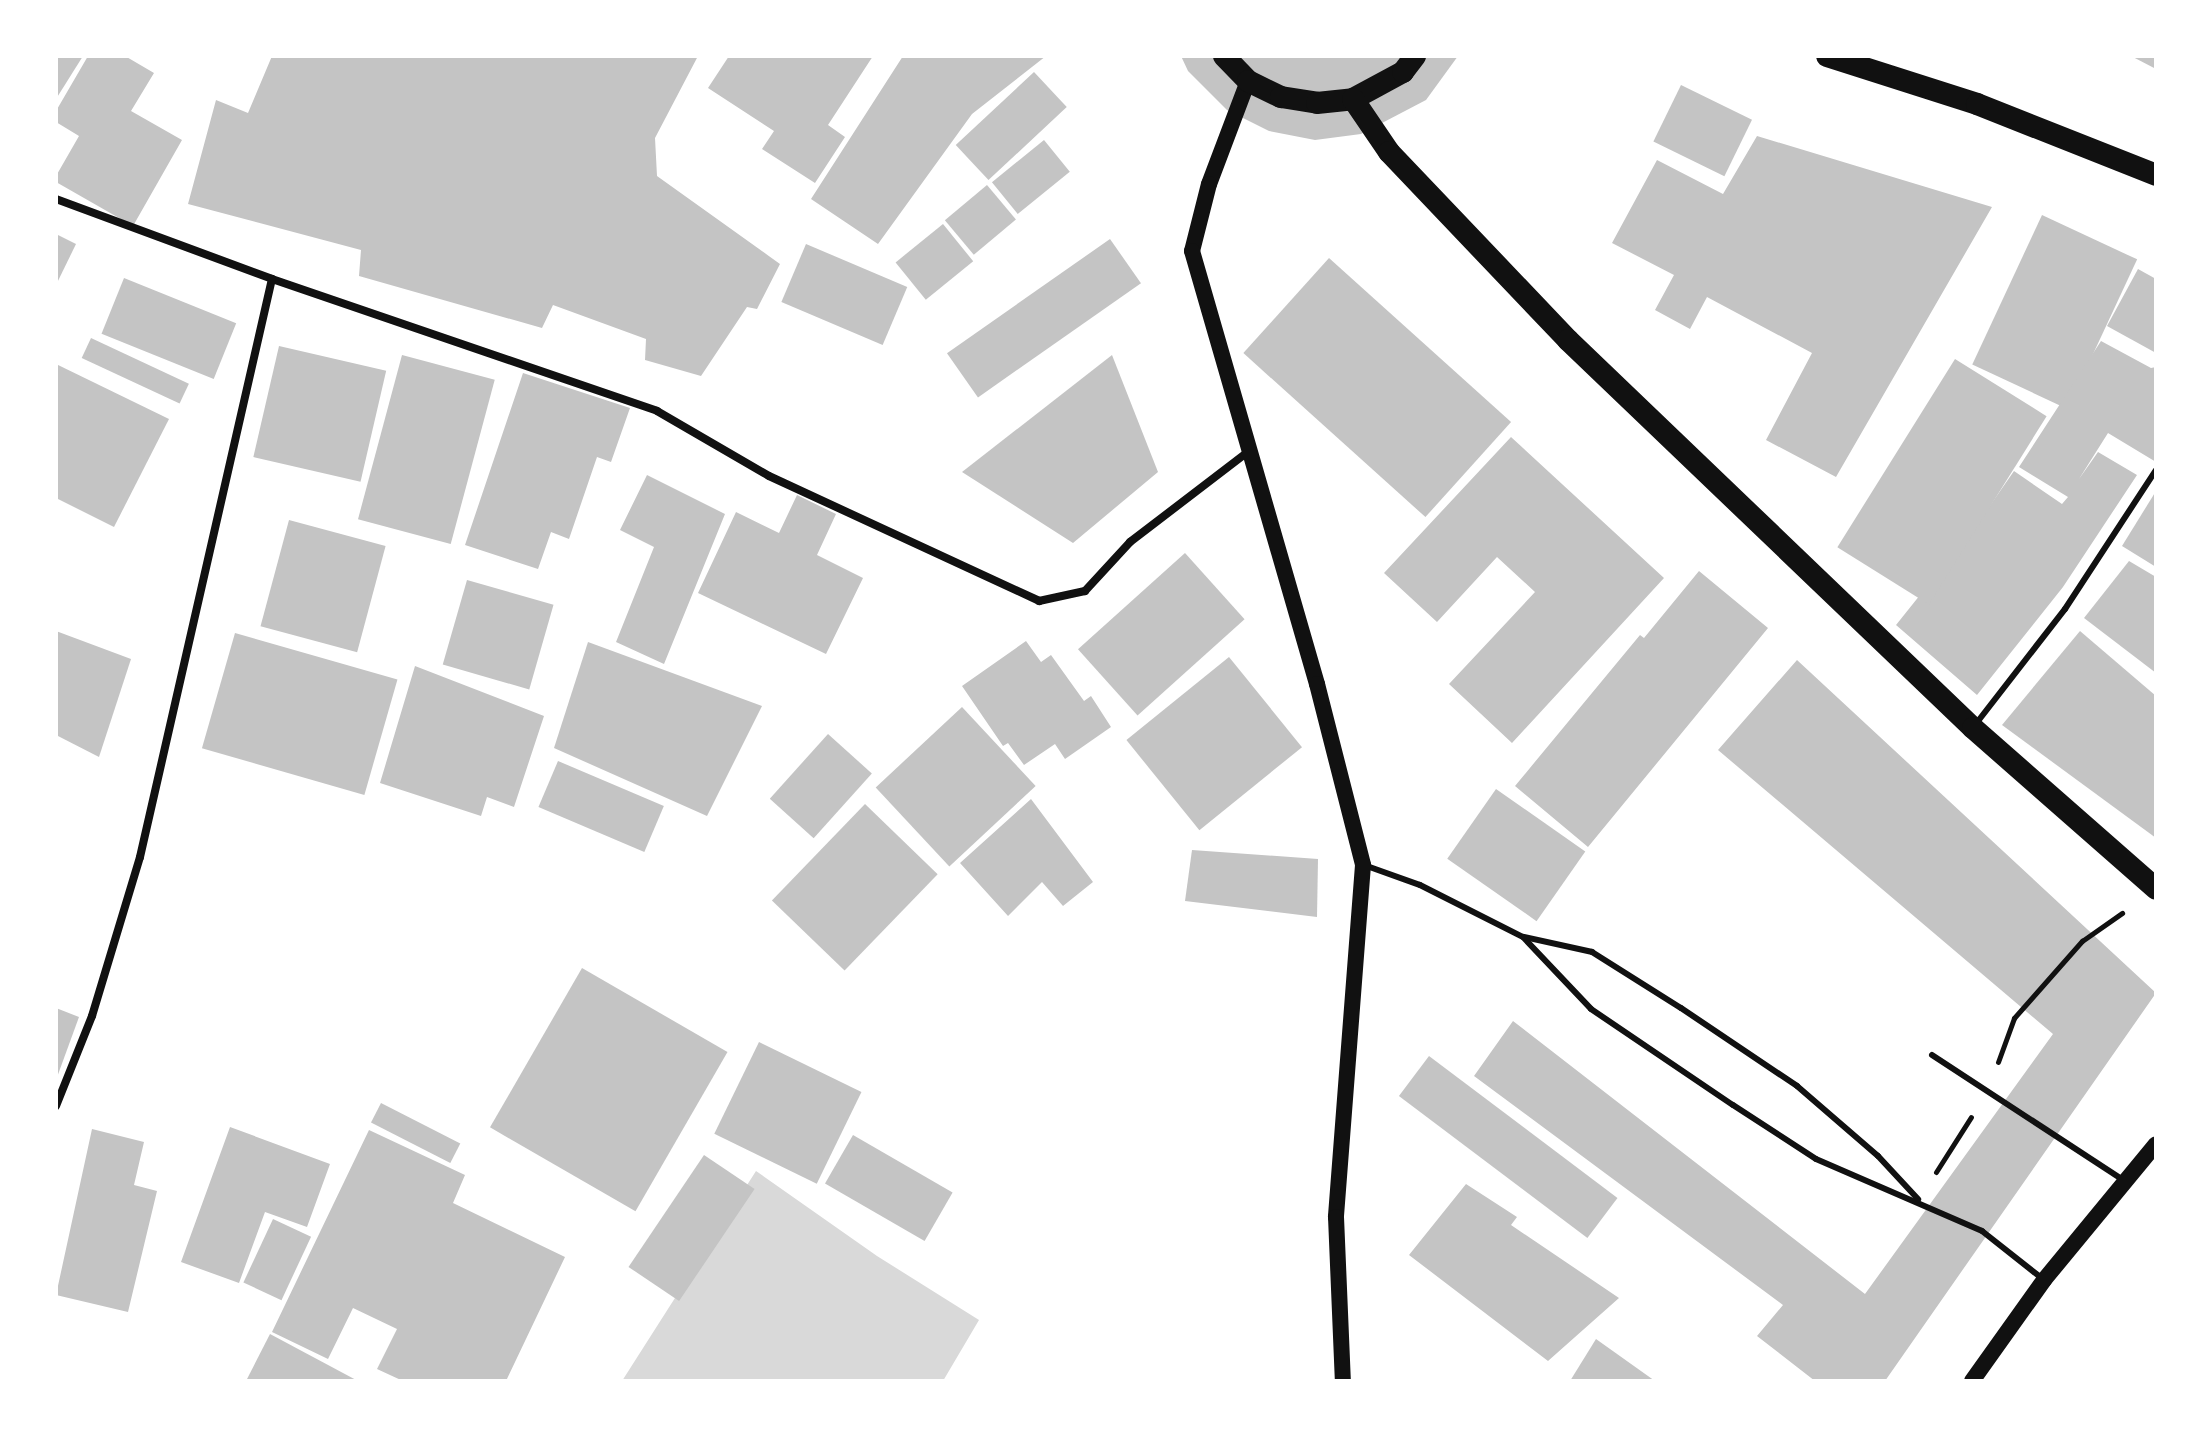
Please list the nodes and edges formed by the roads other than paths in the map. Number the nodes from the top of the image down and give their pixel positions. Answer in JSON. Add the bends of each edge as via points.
{"nodes":[{"id":1,"x":1224,"y":56,"type":"edge"},
{"id":2,"x":1415,"y":56,"type":"edge"},
{"id":3,"x":1827,"y":56,"type":"edge"},
{"id":4,"x":1248,"y":81,"type":"junction"},
{"id":5,"x":1353,"y":99,"type":"junction"},
{"id":6,"x":2156,"y":175,"type":"edge"},
{"id":7,"x":56,"y":199,"type":"edge"},
{"id":8,"x":272,"y":279,"type":"junction"},
{"id":9,"x":1249,"y":450,"type":"junction"},
{"id":10,"x":2156,"y":470,"type":"edge"},
{"id":11,"x":1973,"y":728,"type":"junction"},
{"id":12,"x":1363,"y":865,"type":"junction"},
{"id":13,"x":2156,"y":889,"type":"edge"},
{"id":14,"x":1523,"y":937,"type":"junction"},
{"id":15,"x":1932,"y":1055,"type":"dead end"},
{"id":16,"x":56,"y":1106,"type":"edge"},
{"id":17,"x":2156,"y":1144,"type":"edge"},
{"id":18,"x":2126,"y":1182,"type":"junction"},
{"id":19,"x":1921,"y":1202,"type":"junction"},
{"id":20,"x":2044,"y":1280,"type":"junction"},
{"id":21,"x":1343,"y":1381,"type":"edge"},
{"id":22,"x":1972,"y":1381,"type":"edge"}],
"edges":[{"from":1,"to":4,"type":"highway"},
{"from":2,"to":5,"type":"highway","via":[[1403,72]]},
{"from":3,"to":6,"type":"highway","via":[[1977,104]]},
{"from":4,"to":5,"type":"highway","via":[[1281,97],[1317,103]]},
{"from":4,"to":9,"type":"main road","via":[[1209,184],[1192,251]]},
{"from":5,"to":11,"type":"highway","via":[[1389,152],[1568,340]]},
{"from":7,"to":8,"type":"street"},
{"from":8,"to":9,"type":"street","via":[[657,411],[769,476],[1039,601],[1085,591],[1130,542]]},
{"from":8,"to":16,"type":"street","via":[[140,857],[92,1016]]},
{"from":9,"to":12,"type":"main road","via":[[1337,754]]},
{"from":10,"to":11,"type":"lane","via":[[2065,609]]},
{"from":11,"to":13,"type":"highway"},
{"from":12,"to":14,"type":"lane","via":[[1420,885]]},
{"from":12,"to":21,"type":"main road","via":[[1336,1217]]},
{"from":14,"to":19,"type":"lane","via":[[1591,1009],[1733,1105],[1816,1159]]},
{"from":14,"to":19,"type":"lane","via":[[1592,952],[1681,1008],[1797,1086],[1878,1156]]},
{"from":15,"to":18,"type":"lane"},
{"from":17,"to":18,"type":"main road"},
{"from":18,"to":20,"type":"main road"},
{"from":19,"to":20,"type":"lane","via":[[1982,1231]]},
{"from":20,"to":22,"type":"main road"}]}
